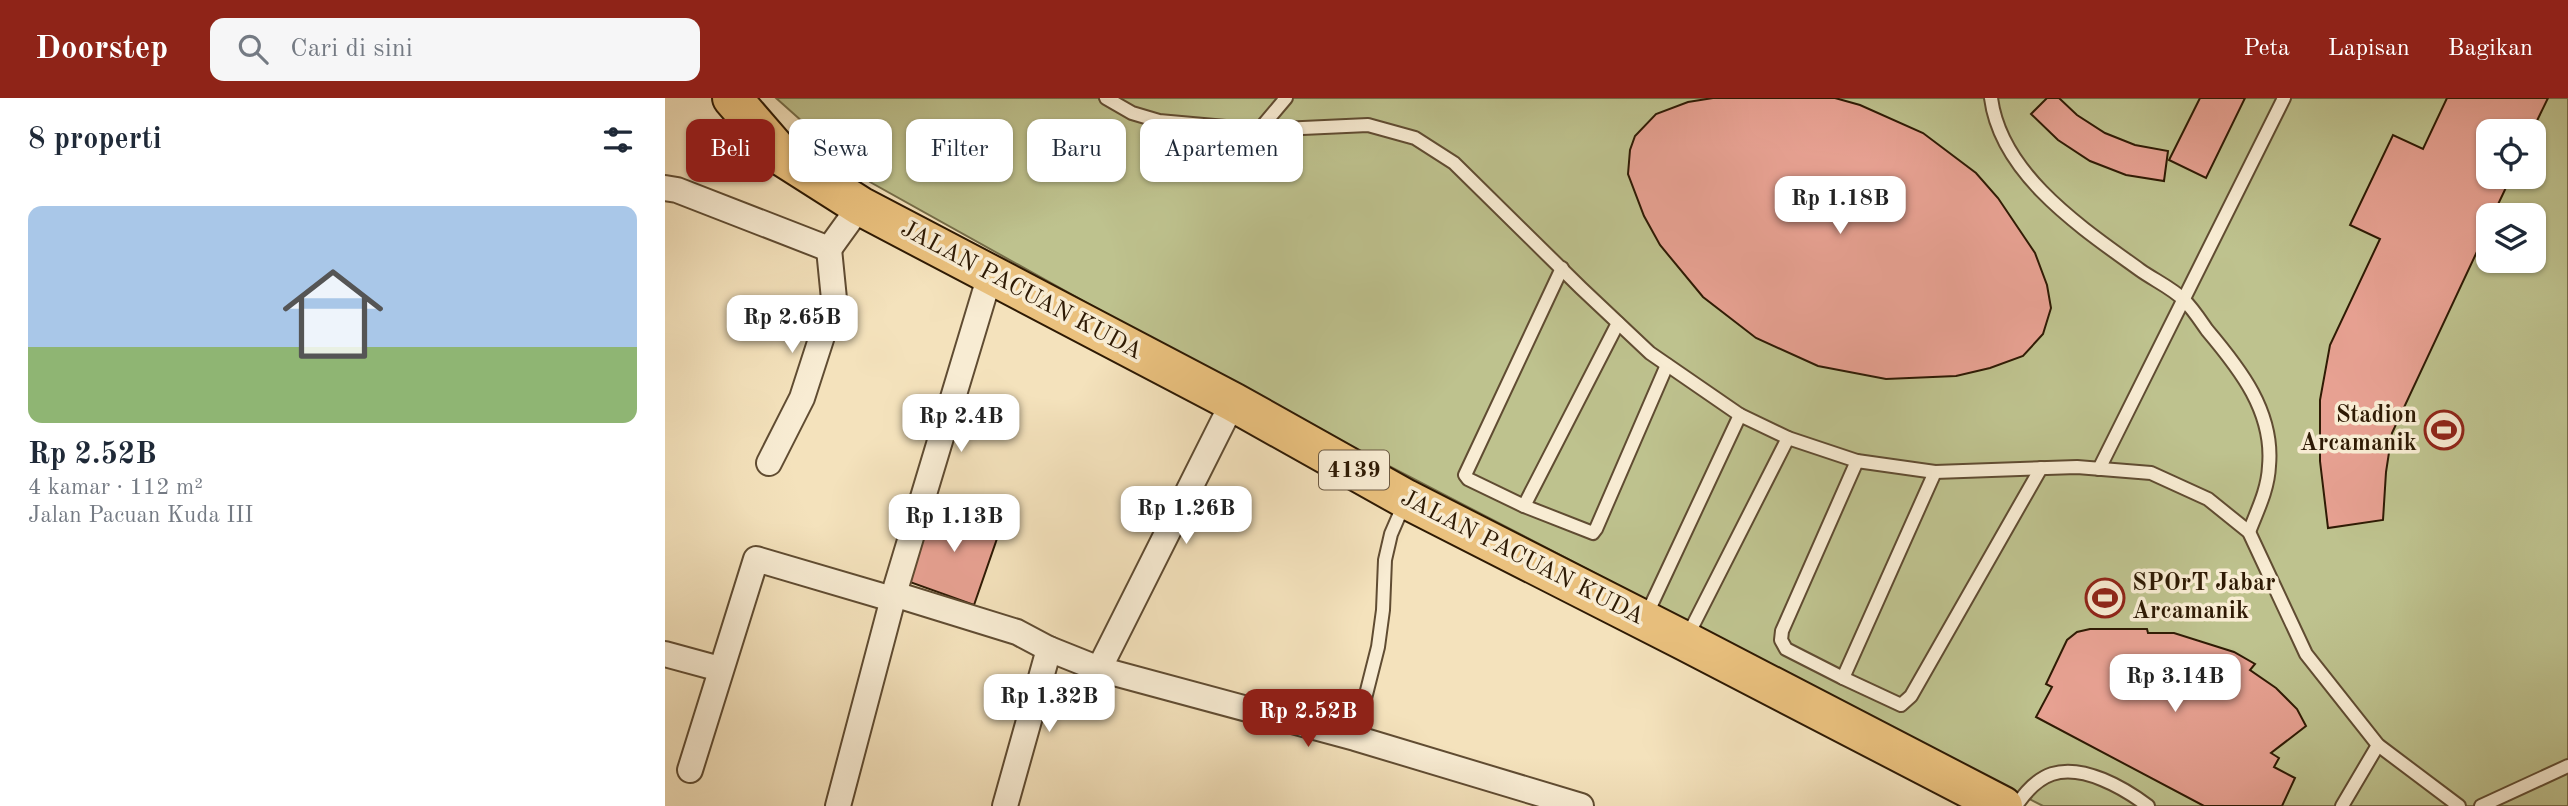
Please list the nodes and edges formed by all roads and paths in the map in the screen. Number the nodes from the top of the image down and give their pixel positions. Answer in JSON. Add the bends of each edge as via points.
{"nodes":[{"id":1,"x":731,"y":98,"type":"edge"},
{"id":2,"x":1106,"y":98,"type":"edge"},
{"id":3,"x":1286,"y":98,"type":"edge"},
{"id":4,"x":1991,"y":98,"type":"edge"},
{"id":5,"x":2284,"y":98,"type":"edge"},
{"id":6,"x":1152,"y":119,"type":"edge"},
{"id":7,"x":1268,"y":119,"type":"edge"},
{"id":8,"x":1303,"y":128,"type":"edge"},
{"id":9,"x":665,"y":188,"type":"edge"},
{"id":10,"x":860,"y":206,"type":"junction"},
{"id":11,"x":829,"y":249,"type":"junction"},
{"id":12,"x":1562,"y":268,"type":"junction"},
{"id":13,"x":986,"y":288,"type":"junction"},
{"id":14,"x":2183,"y":299,"type":"junction"},
{"id":15,"x":1618,"y":323,"type":"junction"},
{"id":16,"x":1667,"y":365,"type":"junction"},
{"id":17,"x":1233,"y":402,"type":"junction"},
{"id":18,"x":1739,"y":415,"type":"junction"},
{"id":19,"x":1788,"y":438,"type":"junction"},
{"id":20,"x":1857,"y":461,"type":"junction"},
{"id":21,"x":768,"y":463,"type":"dead end"},
{"id":22,"x":2041,"y":468,"type":"junction"},
{"id":23,"x":2099,"y":470,"type":"junction"},
{"id":24,"x":1935,"y":472,"type":"junction"},
{"id":25,"x":1406,"y":499,"type":"junction"},
{"id":26,"x":1524,"y":506,"type":"junction"},
{"id":27,"x":2249,"y":532,"type":"junction"},
{"id":28,"x":893,"y":597,"type":"junction"},
{"id":29,"x":1644,"y":620,"type":"junction"},
{"id":30,"x":1685,"y":640,"type":"junction"},
{"id":31,"x":1049,"y":649,"type":"junction"},
{"id":32,"x":665,"y":654,"type":"edge"},
{"id":33,"x":720,"y":669,"type":"junction"},
{"id":34,"x":1099,"y":669,"type":"junction"},
{"id":35,"x":1843,"y":678,"type":"junction"},
{"id":36,"x":1355,"y":738,"type":"junction"},
{"id":37,"x":2378,"y":745,"type":"junction"},
{"id":38,"x":2568,"y":766,"type":"edge"},
{"id":39,"x":690,"y":770,"type":"dead end"},
{"id":40,"x":838,"y":806,"type":"edge"},
{"id":41,"x":1005,"y":806,"type":"edge"},
{"id":42,"x":1581,"y":806,"type":"edge"},
{"id":43,"x":2003,"y":806,"type":"edge"},
{"id":44,"x":2015,"y":806,"type":"edge"},
{"id":45,"x":2148,"y":806,"type":"edge"},
{"id":46,"x":2342,"y":806,"type":"edge"},
{"id":47,"x":2459,"y":806,"type":"edge"},
{"id":48,"x":2481,"y":806,"type":"edge"}],
"edges":[{"from":1,"to":10,"type":"main road","name":"JALAN PACUAN KUDA","number":"4139","via":[[783,157]]},
{"from":2,"to":6,"type":"lane"},
{"from":3,"to":7,"type":"lane"},
{"from":4,"to":14,"type":"lane","via":[[2003,139],[2017,165],[2084,227]]},
{"from":5,"to":14,"type":"lane"},
{"from":8,"to":12,"type":"lane","via":[[1368,125],[1415,138],[1454,163]]},
{"from":9,"to":11,"type":"street"},
{"from":10,"to":11,"type":"street"},
{"from":10,"to":13,"type":"main road","name":"JALAN PACUAN KUDA","number":"4139"},
{"from":11,"to":21,"type":"street","via":[[834,299],[802,398]]},
{"from":12,"to":15,"type":"lane"},
{"from":12,"to":26,"type":"lane","via":[[1465,475]]},
{"from":13,"to":17,"type":"main road","name":"JALAN PACUAN KUDA","number":"4139"},
{"from":13,"to":28,"type":"street"},
{"from":14,"to":23,"type":"lane"},
{"from":14,"to":27,"type":"lane","via":[[2237,365],[2259,403],[2270,449],[2269,469]]},
{"from":15,"to":16,"type":"lane"},
{"from":15,"to":26,"type":"lane"},
{"from":16,"to":18,"type":"lane"},
{"from":16,"to":26,"type":"lane","via":[[1594,531],[1586,532]]},
{"from":17,"to":25,"type":"main road","name":"JALAN PACUAN KUDA","number":"4139"},
{"from":17,"to":34,"type":"street"},
{"from":18,"to":19,"type":"lane"},
{"from":18,"to":29,"type":"lane"},
{"from":19,"to":20,"type":"lane"},
{"from":19,"to":30,"type":"lane"},
{"from":20,"to":24,"type":"lane"},
{"from":20,"to":35,"type":"lane","via":[[1781,637],[1786,649]]},
{"from":22,"to":23,"type":"lane"},
{"from":22,"to":24,"type":"lane"},
{"from":22,"to":35,"type":"lane","via":[[1908,701],[1901,705]]},
{"from":23,"to":27,"type":"lane","via":[[2151,474],[2208,499]]},
{"from":24,"to":35,"type":"lane"},
{"from":25,"to":29,"type":"main road","name":"JALAN PACUAN KUDA","number":"4139"},
{"from":25,"to":36,"type":"lane","via":[[1385,560],[1378,647]]},
{"from":27,"to":37,"type":"lane","via":[[2306,654]]},
{"from":28,"to":31,"type":"street","via":[[1017,632]]},
{"from":28,"to":33,"type":"street","via":[[755,559]]},
{"from":28,"to":40,"type":"street"},
{"from":29,"to":30,"type":"main road","name":"JALAN PACUAN KUDA","number":"4139"},
{"from":30,"to":43,"type":"main road","name":"JALAN PACUAN KUDA","number":"4139"},
{"from":31,"to":34,"type":"street"},
{"from":31,"to":41,"type":"street"},
{"from":32,"to":33,"type":"street"},
{"from":33,"to":39,"type":"street"},
{"from":34,"to":36,"type":"street"},
{"from":36,"to":42,"type":"street"},
{"from":37,"to":46,"type":"lane"},
{"from":37,"to":47,"type":"lane"},
{"from":38,"to":48,"type":"lane"},
{"from":44,"to":45,"type":"lane","via":[[2052,774],[2080,773],[2129,792]]}]}
